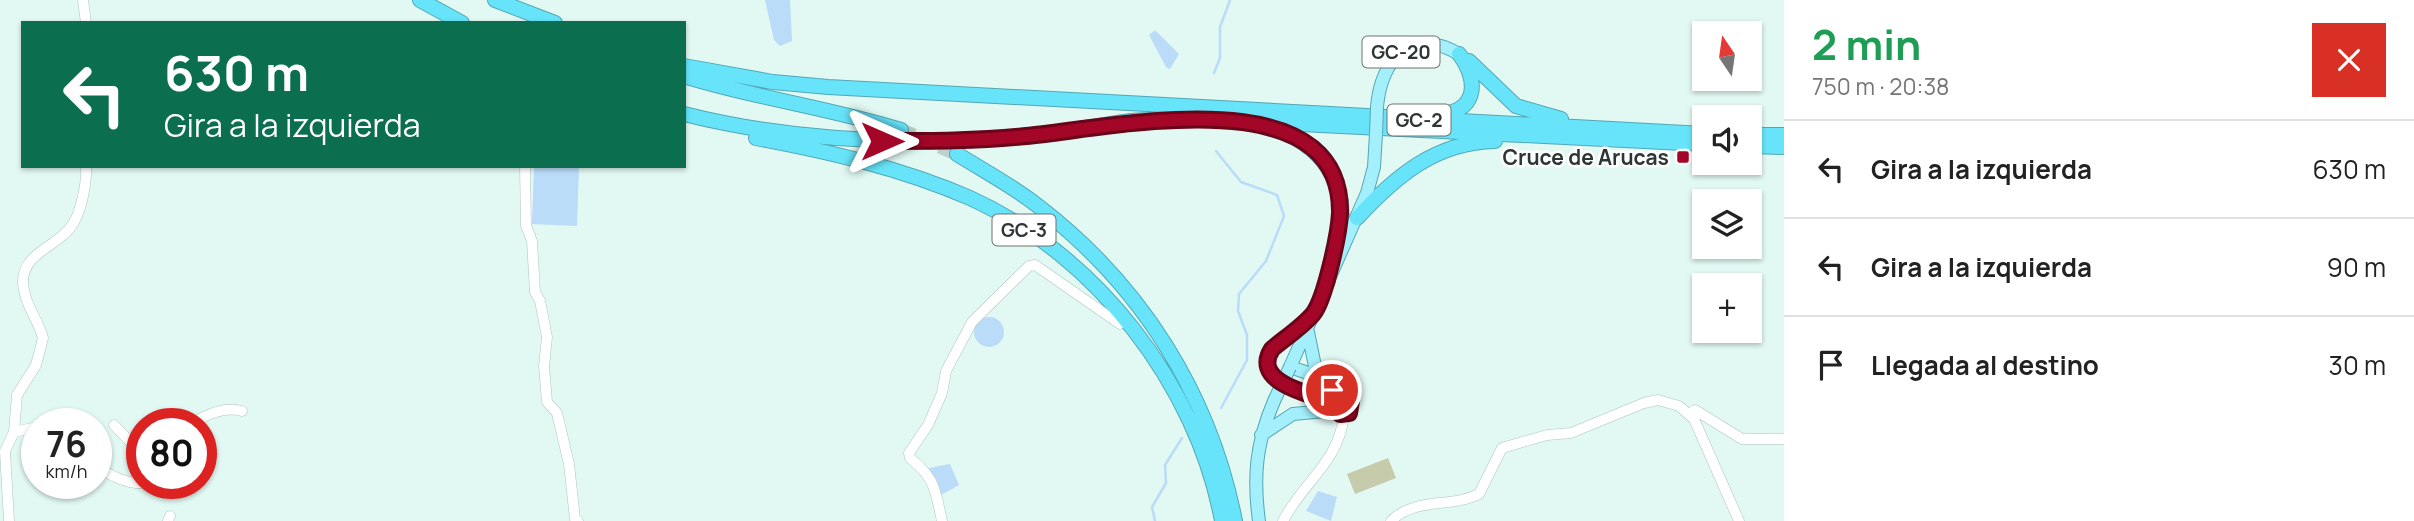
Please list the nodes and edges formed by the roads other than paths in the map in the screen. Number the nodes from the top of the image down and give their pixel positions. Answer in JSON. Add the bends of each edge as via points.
{"nodes":[{"id":1,"x":83,"y":0,"type":"edge"},
{"id":2,"x":420,"y":0,"type":"edge"},
{"id":3,"x":495,"y":0,"type":"edge"},
{"id":4,"x":86,"y":21,"type":"edge"},
{"id":5,"x":458,"y":21,"type":"edge"},
{"id":6,"x":550,"y":21,"type":"edge"},
{"id":7,"x":1459,"y":54,"type":"junction"},
{"id":8,"x":686,"y":66,"type":"edge"},
{"id":9,"x":686,"y":77,"type":"edge"},
{"id":10,"x":1235,"y":115,"type":"junction"},
{"id":11,"x":686,"y":116,"type":"edge"},
{"id":12,"x":686,"y":117,"type":"edge"},
{"id":13,"x":1600,"y":128,"type":"junction"},
{"id":14,"x":901,"y":130,"type":"tunnel mouth"},
{"id":15,"x":1692,"y":133,"type":"edge"},
{"id":16,"x":1762,"y":135,"type":"edge"},
{"id":17,"x":1784,"y":135,"type":"edge"},
{"id":18,"x":1558,"y":137,"type":"junction"},
{"id":19,"x":1692,"y":143,"type":"edge"},
{"id":20,"x":1762,"y":146,"type":"edge"},
{"id":21,"x":1784,"y":147,"type":"edge"},
{"id":22,"x":957,"y":155,"type":"tunnel mouth"},
{"id":23,"x":86,"y":168,"type":"edge"},
{"id":24,"x":525,"y":168,"type":"edge"},
{"id":25,"x":1357,"y":218,"type":"junction"},
{"id":26,"x":1328,"y":281,"type":"junction"},
{"id":27,"x":1090,"y":299,"type":"joint"},
{"id":28,"x":1314,"y":313,"type":"junction"},
{"id":29,"x":1308,"y":328,"type":"junction"},
{"id":30,"x":1290,"y":367,"type":"junction"},
{"id":31,"x":1317,"y":376,"type":"junction"},
{"id":32,"x":1339,"y":406,"type":"junction"},
{"id":33,"x":242,"y":411,"type":"dead end"},
{"id":34,"x":217,"y":412,"type":"edge"},
{"id":35,"x":1691,"y":416,"type":"junction"},
{"id":36,"x":114,"y":425,"type":"dead end"},
{"id":37,"x":21,"y":430,"type":"edge"},
{"id":38,"x":14,"y":432,"type":"junction"},
{"id":39,"x":1261,"y":435,"type":"junction"},
{"id":40,"x":126,"y":437,"type":"edge"},
{"id":41,"x":1784,"y":439,"type":"edge"},
{"id":42,"x":1204,"y":459,"type":"junction"},
{"id":43,"x":9,"y":521,"type":"edge"},
{"id":44,"x":578,"y":521,"type":"edge"},
{"id":45,"x":942,"y":521,"type":"edge"},
{"id":46,"x":1222,"y":521,"type":"edge"},
{"id":47,"x":1235,"y":521,"type":"edge"},
{"id":48,"x":1259,"y":521,"type":"edge"},
{"id":49,"x":1283,"y":521,"type":"edge"},
{"id":50,"x":1391,"y":521,"type":"edge"},
{"id":51,"x":1739,"y":521,"type":"edge"}],
"edges":[{"from":1,"to":4,"type":"street"},
{"from":2,"to":5,"type":"highway"},
{"from":3,"to":6,"type":"highway"},
{"from":7,"to":10,"type":"highway","via":[[1469,66],[1474,88],[1467,102],[1451,112],[1269,107]]},
{"from":7,"to":13,"type":"highway","via":[[1516,106]]},
{"from":7,"to":25,"type":"main road","number":"GC-20","bridge":true,"via":[[1432,44],[1408,48],[1382,75],[1374,167]]},
{"from":8,"to":10,"type":"highway","number":"GC-2","via":[[828,87]]},
{"from":9,"to":14,"type":"highway"},
{"from":10,"to":11,"type":"highway","number":"GC-2","via":[[957,141],[857,141]]},
{"from":10,"to":13,"type":"highway","number":"GC-2"},
{"from":10,"to":18,"type":"highway","number":"GC-2"},
{"from":10,"to":26,"type":"highway","via":[[1301,141],[1332,170],[1340,218]]},
{"from":12,"to":42,"type":"highway","number":"GC-3","via":[[712,129],[898,170],[971,199],[1018,225],[1089,281],[1134,331],[1178,399]]},
{"from":13,"to":15,"type":"highway","number":"GC-2"},
{"from":16,"to":17,"type":"highway"},
{"from":18,"to":19,"type":"highway","number":"GC-2"},
{"from":18,"to":25,"type":"highway","via":[[1482,141],[1431,155],[1394,179]]},
{"from":20,"to":21,"type":"highway"},
{"from":22,"to":47,"type":"highway","number":"GC-3","via":[[1036,204],[1083,243],[1145,314],[1199,405],[1222,464]]},
{"from":23,"to":38,"type":"street","via":[[74,223],[32,260],[23,281],[25,299],[43,338],[36,365],[17,395]]},
{"from":24,"to":44,"type":"street","via":[[526,226],[547,337],[547,402],[557,413]]},
{"from":25,"to":26,"type":"main road","number":"GC-20"},
{"from":26,"to":28,"type":"main road","number":"GC-20"},
{"from":27,"to":42,"type":"highway","via":[[1120,324],[1155,371]]},
{"from":27,"to":45,"type":"street","via":[[1042,268],[1029,266],[972,322],[946,371],[928,425],[909,453],[927,472]]},
{"from":28,"to":29,"type":"main road","number":"GC-20"},
{"from":28,"to":32,"type":"main road","via":[[1272,349],[1268,367],[1275,379]]},
{"from":29,"to":30,"type":"main road","number":"GC-20"},
{"from":29,"to":31,"type":"main road"},
{"from":30,"to":31,"type":"main road"},
{"from":30,"to":39,"type":"main road","number":"GC-20","bridge":true},
{"from":31,"to":32,"type":"main road"},
{"from":32,"to":39,"type":"main road","via":[[1293,414]]},
{"from":32,"to":49,"type":"street","via":[[1342,430],[1332,456]]},
{"from":33,"to":34,"type":"street"},
{"from":35,"to":41,"type":"street","via":[[1695,410],[1742,439]]},
{"from":35,"to":50,"type":"street","via":[[1670,402],[1644,403],[1571,433],[1511,443],[1497,454],[1479,494],[1416,506]]},
{"from":35,"to":51,"type":"street"},
{"from":36,"to":40,"type":"street"},
{"from":37,"to":38,"type":"street"},
{"from":38,"to":43,"type":"street","via":[[5,451]]},
{"from":39,"to":48,"type":"main road","number":"GC-20","via":[[1254,480]]},
{"from":42,"to":46,"type":"highway","number":"GC-3"}]}
